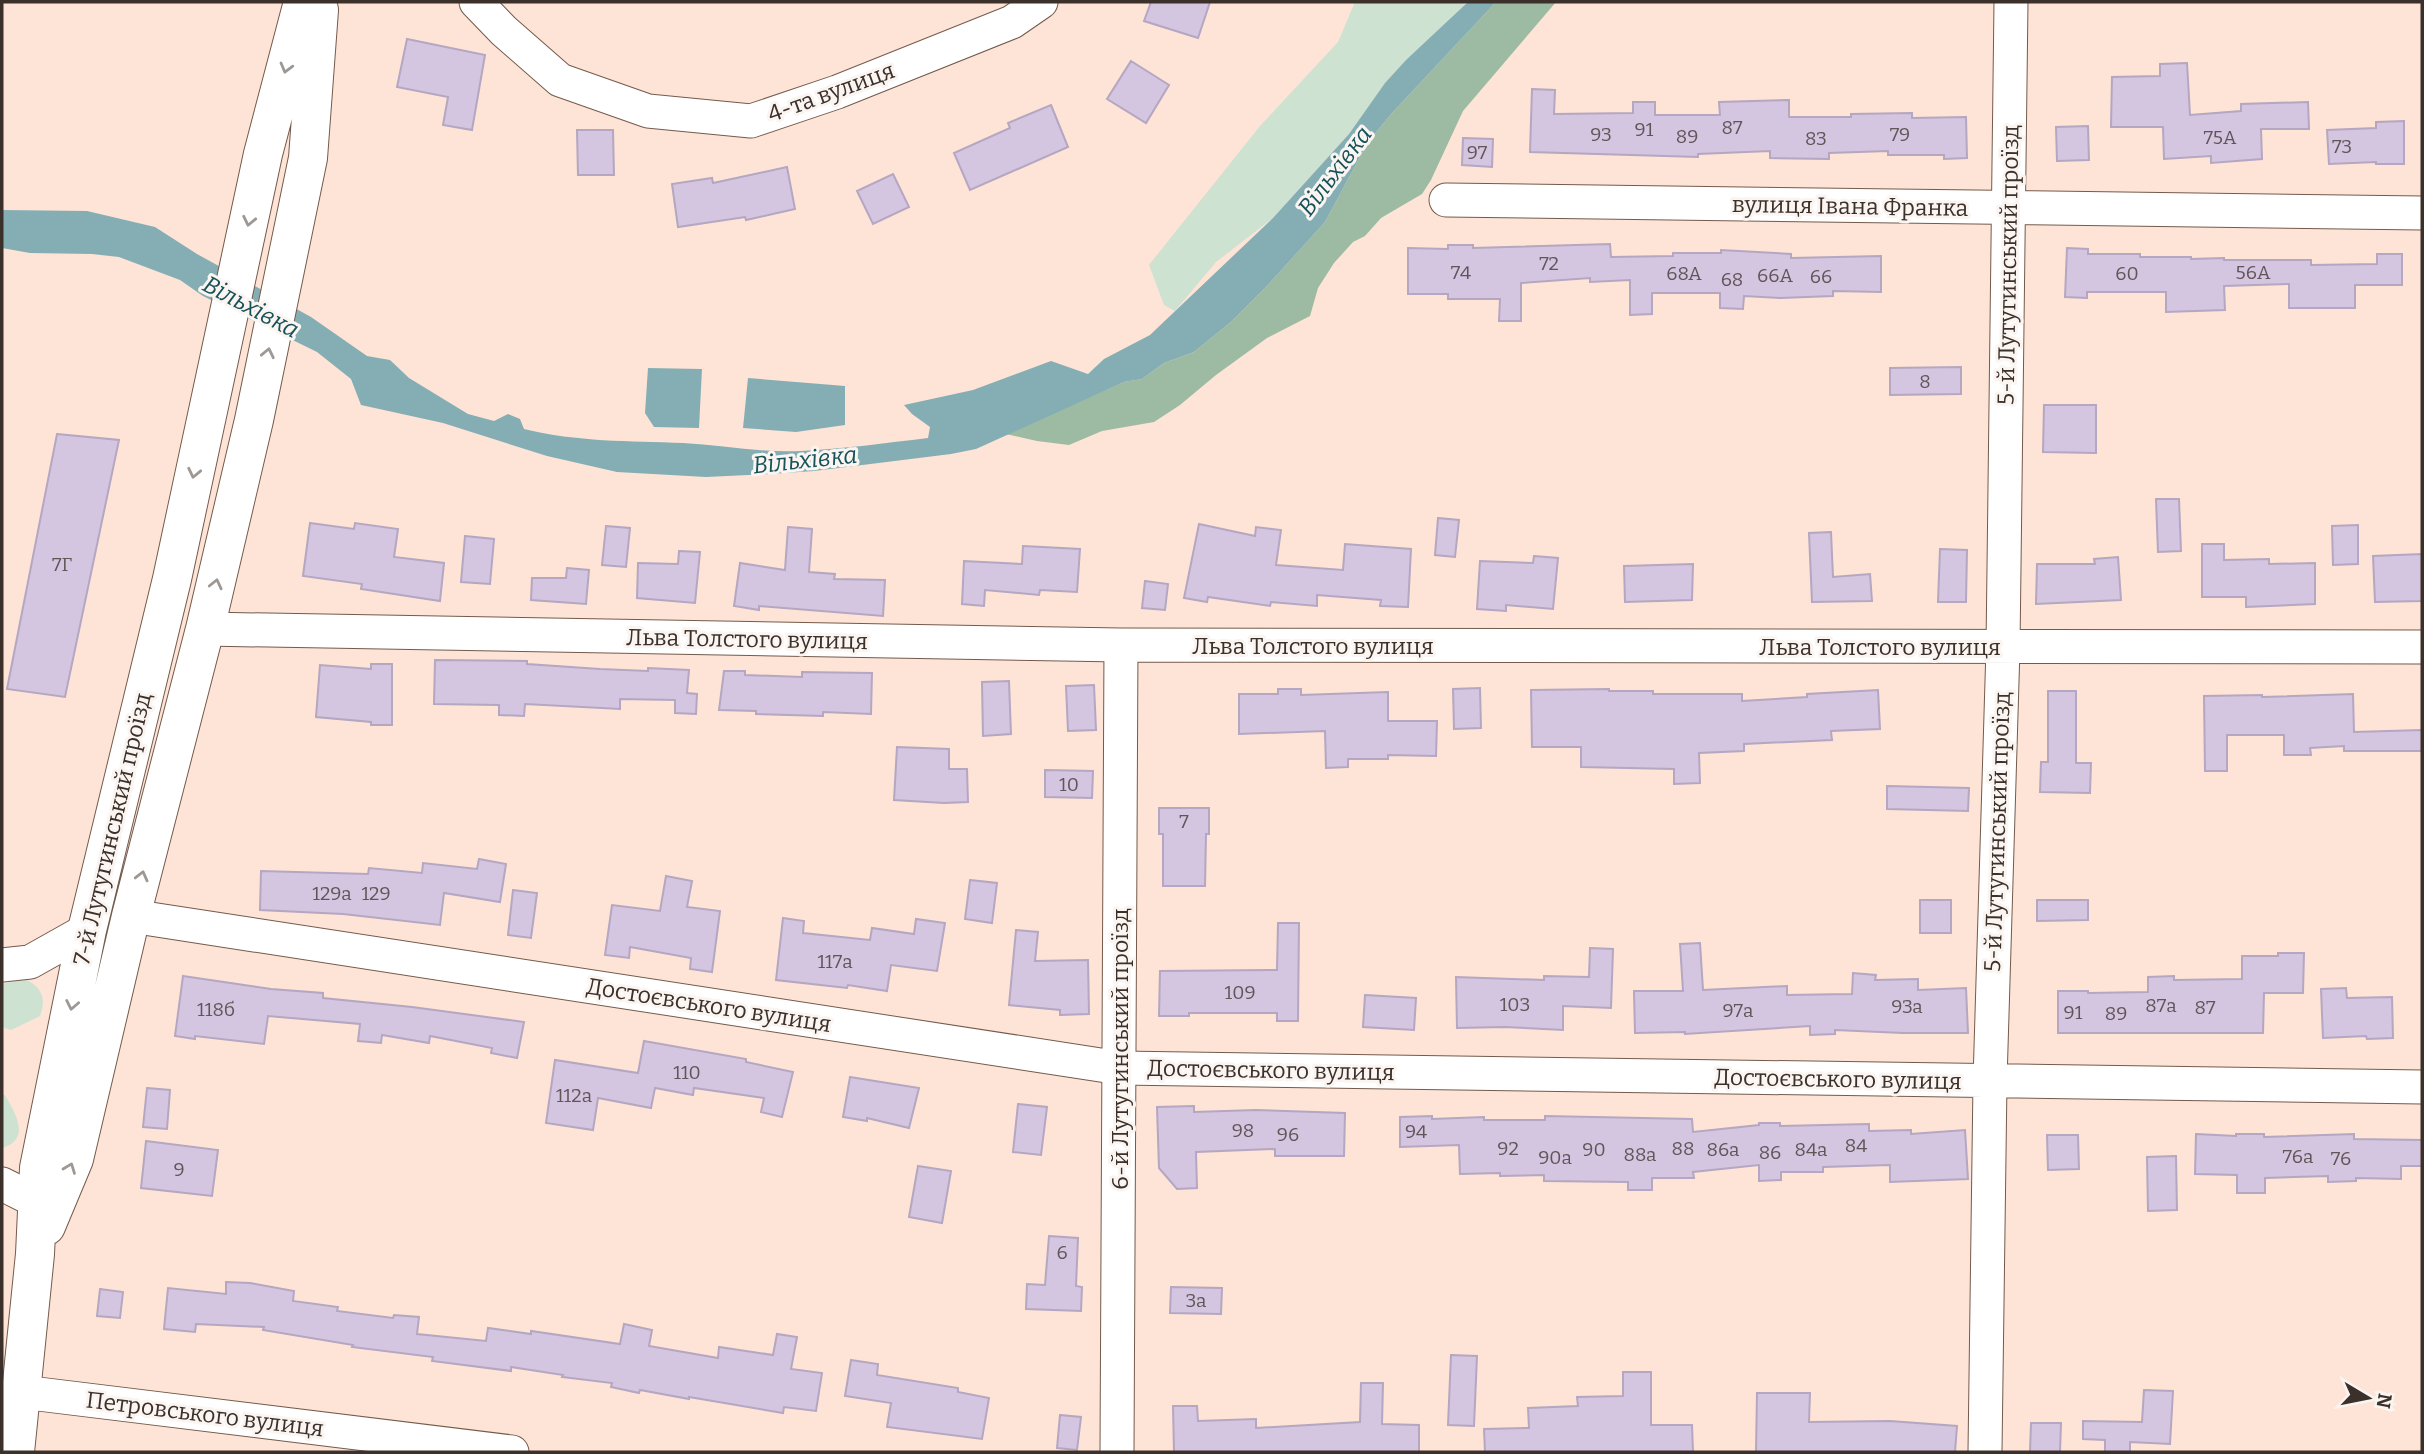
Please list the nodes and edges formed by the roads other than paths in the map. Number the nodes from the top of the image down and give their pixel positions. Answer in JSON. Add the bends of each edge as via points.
{"nodes":[{"id":1,"x":303,"y":2,"type":"edge"},
{"id":2,"x":320,"y":2,"type":"edge"},
{"id":3,"x":476,"y":2,"type":"edge"},
{"id":4,"x":1041,"y":2,"type":"edge"},
{"id":5,"x":2011,"y":2,"type":"edge"},
{"id":6,"x":1446,"y":200,"type":"dead end"},
{"id":7,"x":2009,"y":209,"type":"junction"},
{"id":8,"x":2422,"y":213,"type":"edge"},
{"id":9,"x":205,"y":629,"type":"junction"},
{"id":10,"x":1121,"y":645,"type":"junction"},
{"id":11,"x":2422,"y":647,"type":"edge"},
{"id":12,"x":2003,"y":648,"type":"junction"},
{"id":13,"x":131,"y":916,"type":"junction"},
{"id":14,"x":87,"y":930,"type":"junction"},
{"id":15,"x":2,"y":965,"type":"edge"},
{"id":16,"x":1120,"y":1068,"type":"junction"},
{"id":17,"x":1990,"y":1082,"type":"junction"},
{"id":18,"x":2422,"y":1087,"type":"edge"},
{"id":19,"x":2,"y":1184,"type":"edge"},
{"id":20,"x":38,"y":1202,"type":"junction"},
{"id":21,"x":35,"y":1254,"type":"junction"},
{"id":22,"x":22,"y":1392,"type":"junction"},
{"id":23,"x":15,"y":1452,"type":"edge"},
{"id":24,"x":512,"y":1452,"type":"edge"},
{"id":25,"x":1117,"y":1452,"type":"edge"},
{"id":26,"x":1985,"y":1452,"type":"edge"}],
"edges":[{"from":1,"to":14,"type":"main road","name":"7-й Лутугинський проїзд","one_way":true,"via":[[263,154],[172,579]]},
{"from":9,"to":2,"type":"main road","name":"7-й Лутугинський проїзд","one_way":true,"via":[[308,158]]},
{"from":3,"to":4,"type":"street","name":"4-та вулиця","via":[[560,80],[648,111],[751,121],[1012,22]]},
{"from":5,"to":7,"type":"street","name":"5-й Лутугинський проїзд"},
{"from":6,"to":7,"type":"street","name":"вулиця Івана Франка"},
{"from":7,"to":8,"type":"street","name":"вулиця Івана Франка"},
{"from":7,"to":12,"type":"street","name":"5-й Лутугинський проїзд"},
{"from":9,"to":10,"type":"street","name":"Льва Толстого вулиця"},
{"from":13,"to":9,"type":"main road","name":"7-й Лутугинський проїзд","one_way":true},
{"from":10,"to":12,"type":"street","name":"Льва Толстого вулиця"},
{"from":10,"to":16,"type":"street","name":"6-й Лутугинський проїзд"},
{"from":11,"to":12,"type":"street","name":"Льва Толстого вулиця"},
{"from":12,"to":17,"type":"street","name":"5-й Лутугинський проїзд"},
{"from":13,"to":16,"type":"street","name":"Достоєвського вулиця"},
{"from":21,"to":13,"type":"main road","name":"7-й Лутугинський проїзд","one_way":true,"via":[[74,1159]]},
{"from":14,"to":15,"type":"street","via":[[30,962]]},
{"from":14,"to":20,"type":"main road","name":"7-й Лутугинський проїзд","one_way":true,"via":[[39,1168]]},
{"from":16,"to":17,"type":"street","name":"Достоєвського вулиця"},
{"from":16,"to":25,"type":"street","name":"6-й Лутугинський проїзд"},
{"from":17,"to":18,"type":"street","name":"Достоєвського вулиця"},
{"from":17,"to":26,"type":"street","name":"5-й Лутугинський проїзд"},
{"from":19,"to":20,"type":"street"},
{"from":20,"to":21,"type":"main road","name":"7-й Лутугинський проїзд"},
{"from":21,"to":22,"type":"main road","name":"7-й Лутугинський проїзд"},
{"from":22,"to":23,"type":"main road","name":"7-й Лутугинський проїзд"},
{"from":22,"to":24,"type":"street","name":"Петровського вулиця"}]}
